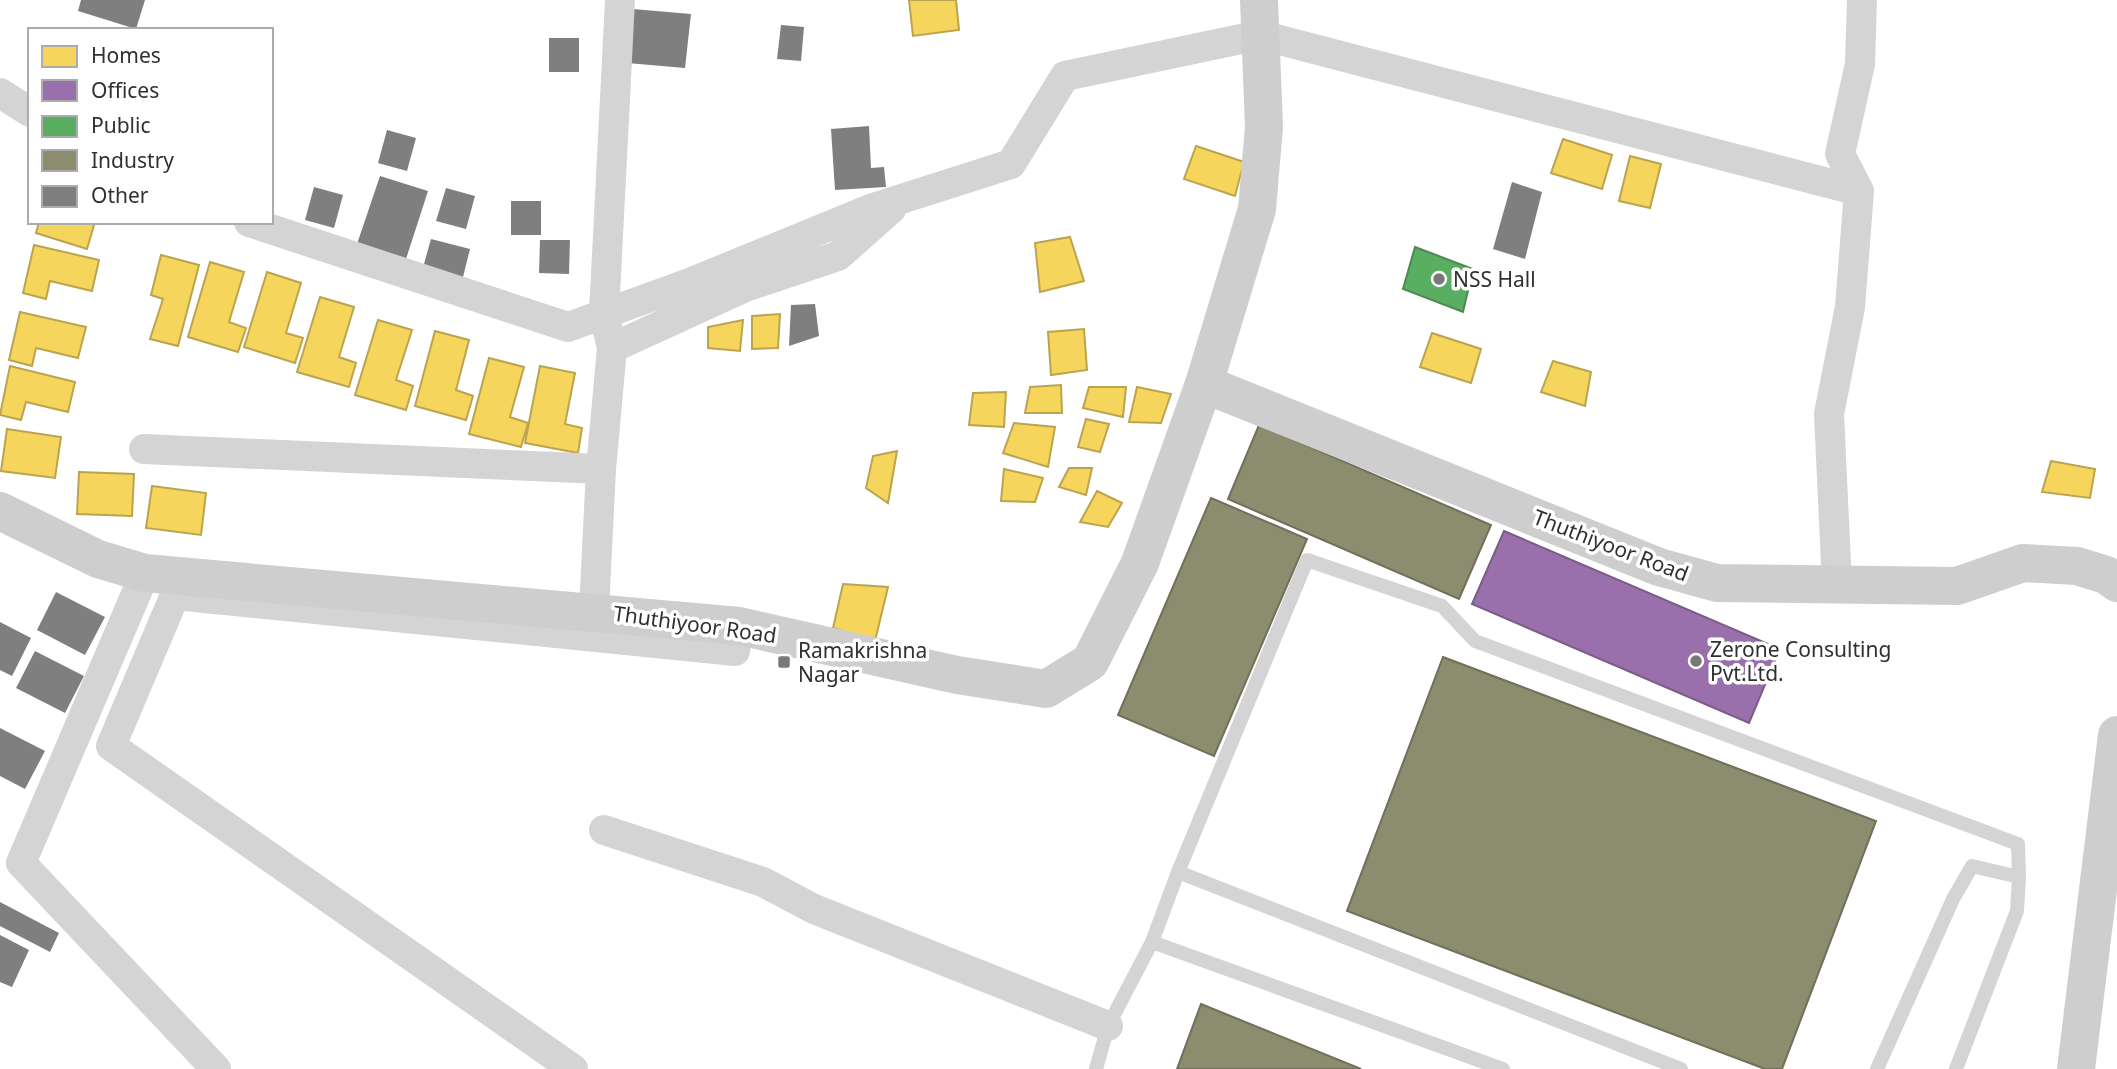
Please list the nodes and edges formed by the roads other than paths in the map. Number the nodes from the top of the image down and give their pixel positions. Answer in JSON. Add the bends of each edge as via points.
{"nodes":[{"id":1,"x":620,"y":0,"type":"edge"},
{"id":2,"x":1862,"y":0,"type":"edge"},
{"id":3,"x":1260,"y":17,"type":"edge"},
{"id":4,"x":0,"y":93,"type":"edge"},
{"id":5,"x":28,"y":112,"type":"edge"},
{"id":6,"x":1860,"y":191,"type":"junction"},
{"id":7,"x":906,"y":196,"type":"junction"},
{"id":8,"x":255,"y":224,"type":"edge"},
{"id":9,"x":604,"y":314,"type":"junction"},
{"id":10,"x":612,"y":348,"type":"junction"},
{"id":11,"x":1204,"y":384,"type":"junction"},
{"id":12,"x":144,"y":449,"type":"dead end"},
{"id":13,"x":601,"y":469,"type":"junction"},
{"id":14,"x":0,"y":511,"type":"edge"},
{"id":15,"x":145,"y":573,"type":"junction"},
{"id":16,"x":2117,"y":583,"type":"edge"},
{"id":17,"x":1837,"y":585,"type":"junction"},
{"id":18,"x":594,"y":611,"type":"junction"},
{"id":19,"x":739,"y":626,"type":"junction"},
{"id":20,"x":2117,"y":735,"type":"edge"},
{"id":21,"x":604,"y":831,"type":"dead end"},
{"id":22,"x":1178,"y":872,"type":"junction"},
{"id":23,"x":2019,"y":877,"type":"junction"},
{"id":24,"x":1152,"y":942,"type":"junction"},
{"id":25,"x":1108,"y":1026,"type":"junction"},
{"id":26,"x":216,"y":1069,"type":"edge"},
{"id":27,"x":573,"y":1069,"type":"edge"},
{"id":28,"x":1096,"y":1069,"type":"edge"},
{"id":29,"x":1503,"y":1069,"type":"edge"},
{"id":30,"x":1681,"y":1069,"type":"edge"},
{"id":31,"x":1877,"y":1069,"type":"edge"},
{"id":32,"x":1956,"y":1069,"type":"edge"},
{"id":33,"x":2076,"y":1069,"type":"edge"}],
"edges":[{"from":1,"to":9,"type":"street"},
{"from":2,"to":6,"type":"street","via":[[1860,64],[1840,155]]},
{"from":3,"to":6,"type":"street"},
{"from":3,"to":7,"type":"street","via":[[1065,76],[1011,164]]},
{"from":3,"to":11,"type":"main road","name":"Thuthiyoor Road","via":[[1264,127],[1257,209]]},
{"from":4,"to":5,"type":"street"},
{"from":6,"to":17,"type":"street","via":[[1850,307],[1829,414]]},
{"from":7,"to":9,"type":"street"},
{"from":7,"to":10,"type":"street","via":[[838,256],[745,287]]},
{"from":8,"to":9,"type":"street","via":[[568,327]]},
{"from":9,"to":10,"type":"street"},
{"from":10,"to":13,"type":"street"},
{"from":11,"to":17,"type":"main road","name":"Thuthiyoor Road","via":[[1658,567],[1717,583]]},
{"from":11,"to":19,"type":"main road","name":"Thuthiyoor Road","via":[[1140,563],[1090,662],[1046,689],[957,676]]},
{"from":12,"to":13,"type":"street"},
{"from":13,"to":18,"type":"street"},
{"from":14,"to":15,"type":"main road","name":"Thuthiyoor Road","via":[[98,559]]},
{"from":15,"to":18,"type":"main road","name":"Thuthiyoor Road"},
{"from":15,"to":26,"type":"street","via":[[21,863]]},
{"from":16,"to":17,"type":"main road","name":"Thuthiyoor Road","via":[[2077,566],[2023,563],[1957,586]]},
{"from":18,"to":19,"type":"main road","name":"Thuthiyoor Road"},
{"from":19,"to":27,"type":"street","via":[[735,651],[175,595],[111,746]]},
{"from":20,"to":33,"type":"main road"},
{"from":21,"to":25,"type":"street","via":[[763,882],[814,909]]},
{"from":22,"to":23,"type":"lane","via":[[1307,560],[1442,606],[1475,641],[2018,844]]},
{"from":22,"to":24,"type":"lane"},
{"from":22,"to":30,"type":"lane"},
{"from":23,"to":31,"type":"lane","via":[[1972,866]]},
{"from":23,"to":32,"type":"lane","via":[[2017,911]]},
{"from":24,"to":25,"type":"lane"},
{"from":24,"to":29,"type":"lane"},
{"from":25,"to":28,"type":"lane"}]}
